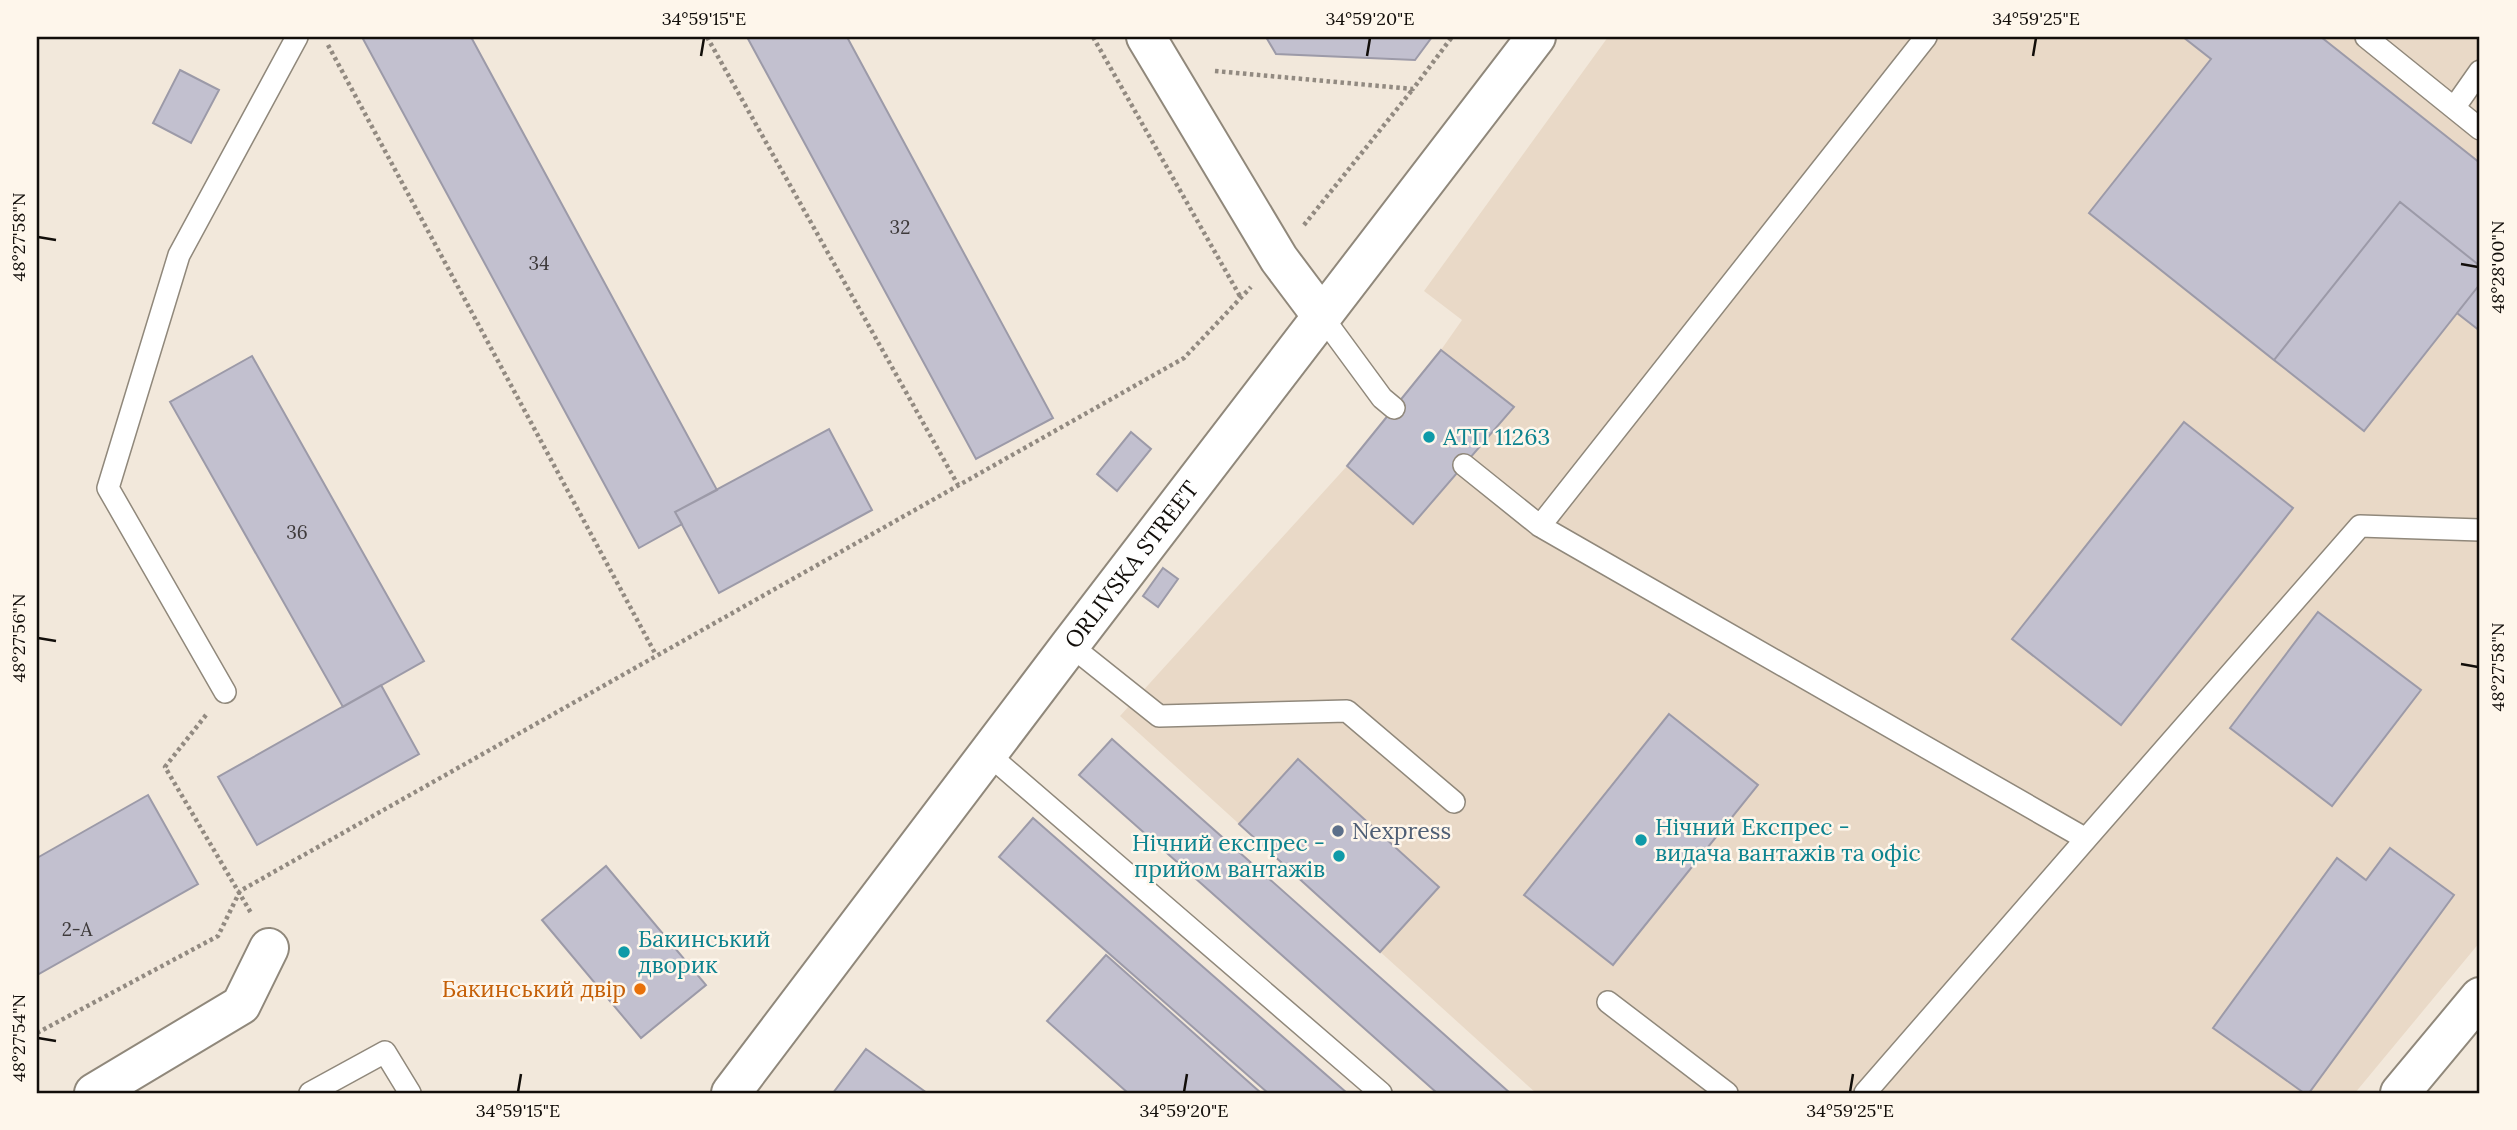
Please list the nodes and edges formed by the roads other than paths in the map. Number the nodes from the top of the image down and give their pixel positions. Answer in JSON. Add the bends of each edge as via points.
{"nodes":[{"id":1,"x":297,"y":37,"type":"edge"},
{"id":2,"x":1146,"y":37,"type":"edge"},
{"id":3,"x":1536,"y":37,"type":"edge"},
{"id":4,"x":1926,"y":37,"type":"edge"},
{"id":5,"x":2366,"y":37,"type":"edge"},
{"id":6,"x":2480,"y":71,"type":"edge"},
{"id":7,"x":2454,"y":108,"type":"junction"},
{"id":8,"x":2480,"y":129,"type":"edge"},
{"id":9,"x":1321,"y":315,"type":"junction"},
{"id":10,"x":1394,"y":408,"type":"dead end"},
{"id":11,"x":1464,"y":466,"type":"dead end"},
{"id":12,"x":1540,"y":526,"type":"junction"},
{"id":13,"x":2480,"y":530,"type":"edge"},
{"id":14,"x":1070,"y":645,"type":"junction"},
{"id":15,"x":225,"y":692,"type":"road end"},
{"id":16,"x":988,"y":754,"type":"junction"},
{"id":17,"x":1454,"y":802,"type":"dead end"},
{"id":18,"x":2086,"y":839,"type":"junction"},
{"id":19,"x":269,"y":948,"type":"road end"},
{"id":20,"x":2480,"y":997,"type":"edge"},
{"id":21,"x":1608,"y":1002,"type":"dead end"},
{"id":22,"x":94,"y":1093,"type":"edge"},
{"id":23,"x":310,"y":1093,"type":"edge"},
{"id":24,"x":410,"y":1093,"type":"edge"},
{"id":25,"x":731,"y":1093,"type":"edge"},
{"id":26,"x":1381,"y":1093,"type":"edge"},
{"id":27,"x":1727,"y":1093,"type":"edge"},
{"id":28,"x":1865,"y":1093,"type":"edge"},
{"id":29,"x":2400,"y":1093,"type":"edge"}],
"edges":[{"from":1,"to":15,"type":"lane","via":[[179,255],[108,488]]},
{"from":2,"to":9,"type":"street","via":[[1279,259]]},
{"from":3,"to":9,"type":"street","name":"ORLIVSKA STREET"},
{"from":4,"to":12,"type":"lane"},
{"from":5,"to":7,"type":"lane"},
{"from":6,"to":7,"type":"lane"},
{"from":7,"to":8,"type":"lane"},
{"from":9,"to":10,"type":"lane"},
{"from":9,"to":14,"type":"street","name":"ORLIVSKA STREET"},
{"from":11,"to":12,"type":"lane"},
{"from":12,"to":18,"type":"lane"},
{"from":13,"to":18,"type":"lane","via":[[2360,526]]},
{"from":14,"to":16,"type":"street","name":"ORLIVSKA STREET"},
{"from":14,"to":17,"type":"lane","via":[[1159,716],[1347,711]]},
{"from":16,"to":25,"type":"street","name":"ORLIVSKA STREET"},
{"from":16,"to":26,"type":"lane"},
{"from":18,"to":28,"type":"lane"},
{"from":19,"to":22,"type":"street","via":[[241,1005]]},
{"from":20,"to":29,"type":"street"},
{"from":21,"to":27,"type":"lane"},
{"from":23,"to":24,"type":"lane","via":[[385,1052]]}]}
